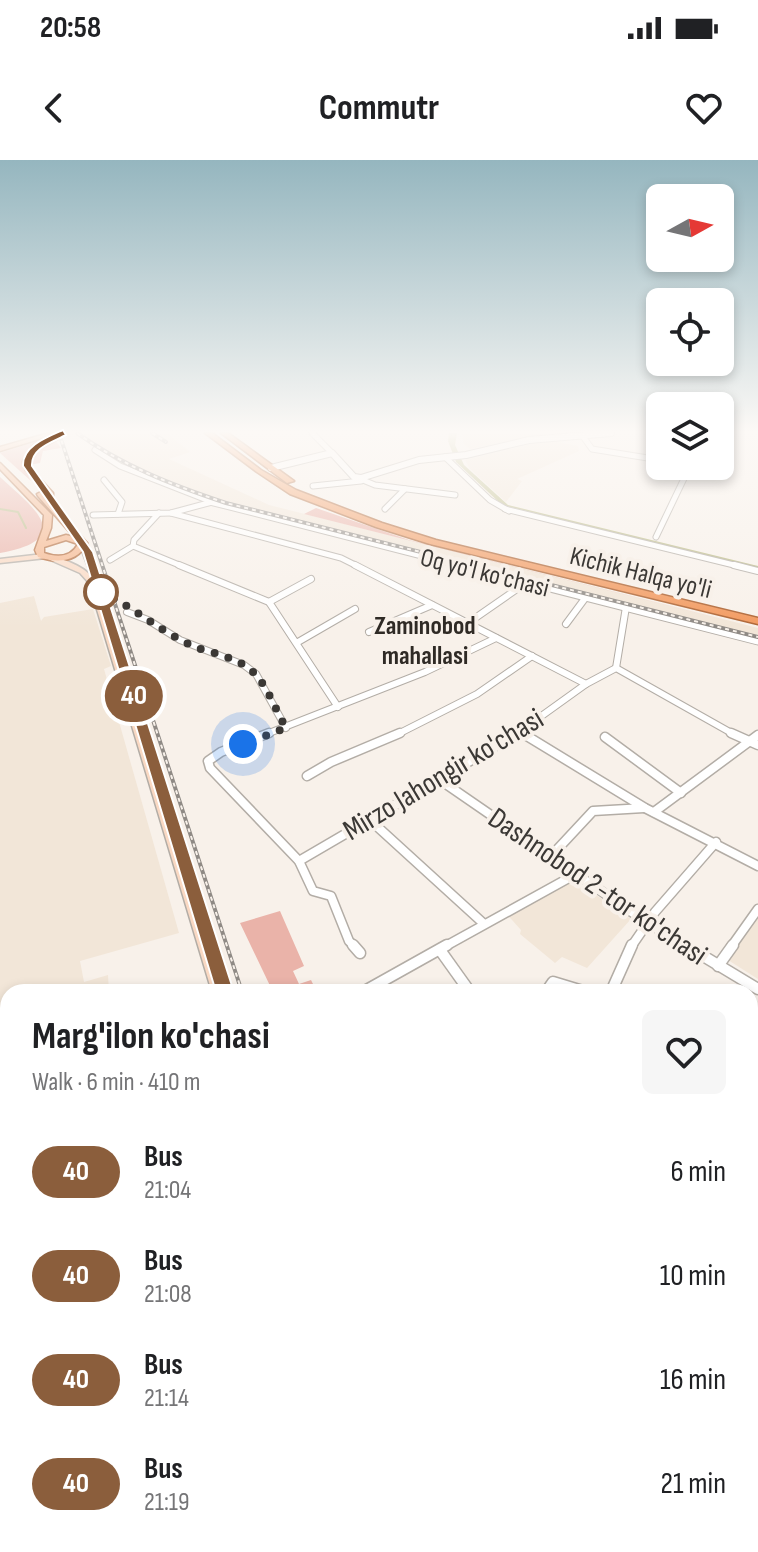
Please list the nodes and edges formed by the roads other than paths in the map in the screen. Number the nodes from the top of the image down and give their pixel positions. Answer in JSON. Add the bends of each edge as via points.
{"nodes":[{"id":1,"x":32,"y":498,"type":"edge"},
{"id":2,"x":45,"y":498,"type":"edge"},
{"id":3,"x":52,"y":498,"type":"edge"},
{"id":4,"x":119,"y":498,"type":"edge"},
{"id":5,"x":202,"y":498,"type":"edge"},
{"id":6,"x":309,"y":498,"type":"edge"},
{"id":7,"x":325,"y":498,"type":"edge"},
{"id":8,"x":396,"y":498,"type":"edge"},
{"id":9,"x":488,"y":498,"type":"edge"},
{"id":10,"x":675,"y":498,"type":"edge"},
{"id":11,"x":212,"y":502,"type":"junction"},
{"id":12,"x":385,"y":509,"type":"dead end"},
{"id":13,"x":505,"y":509,"type":"junction"},
{"id":14,"x":159,"y":513,"type":"junction"},
{"id":15,"x":171,"y":513,"type":"junction"},
{"id":16,"x":118,"y":514,"type":"junction"},
{"id":17,"x":93,"y":515,"type":"dead end"},
{"id":18,"x":522,"y":518,"type":"dead end"},
{"id":19,"x":67,"y":521,"type":"junction"},
{"id":20,"x":656,"y":537,"type":"dead end"},
{"id":21,"x":83,"y":543,"type":"junction"},
{"id":22,"x":42,"y":545,"type":"junction"},
{"id":23,"x":133,"y":546,"type":"junction"},
{"id":24,"x":0,"y":555,"type":"edge"},
{"id":25,"x":47,"y":557,"type":"junction"},
{"id":26,"x":110,"y":560,"type":"dead end"},
{"id":27,"x":0,"y":561,"type":"edge"},
{"id":28,"x":758,"y":571,"type":"edge"},
{"id":29,"x":311,"y":579,"type":"dead end"},
{"id":30,"x":527,"y":582,"type":"junction"},
{"id":31,"x":586,"y":597,"type":"junction"},
{"id":32,"x":269,"y":602,"type":"junction"},
{"id":33,"x":432,"y":605,"type":"junction"},
{"id":34,"x":626,"y":607,"type":"junction"},
{"id":35,"x":128,"y":609,"type":"dead end"},
{"id":36,"x":355,"y":609,"type":"dead end"},
{"id":37,"x":758,"y":613,"type":"edge"},
{"id":38,"x":758,"y":621,"type":"edge"},
{"id":39,"x":468,"y":623,"type":"junction"},
{"id":40,"x":566,"y":624,"type":"dead end"},
{"id":41,"x":369,"y":632,"type":"dead end"},
{"id":42,"x":496,"y":638,"type":"junction"},
{"id":43,"x":758,"y":641,"type":"edge"},
{"id":44,"x":298,"y":642,"type":"junction"},
{"id":45,"x":532,"y":656,"type":"junction"},
{"id":46,"x":616,"y":668,"type":"junction"},
{"id":47,"x":586,"y":684,"type":"junction"},
{"id":48,"x":338,"y":707,"type":"junction"},
{"id":49,"x":286,"y":728,"type":"junction"},
{"id":50,"x":520,"y":732,"type":"junction"},
{"id":51,"x":758,"y":735,"type":"edge"},
{"id":52,"x":605,"y":737,"type":"dead end"},
{"id":53,"x":754,"y":744,"type":"edge"},
{"id":54,"x":307,"y":776,"type":"dead end"},
{"id":55,"x":440,"y":780,"type":"junction"},
{"id":56,"x":681,"y":793,"type":"junction"},
{"id":57,"x":650,"y":810,"type":"junction"},
{"id":58,"x":370,"y":820,"type":"junction"},
{"id":59,"x":716,"y":842,"type":"junction"},
{"id":60,"x":552,"y":855,"type":"junction"},
{"id":61,"x":299,"y":861,"type":"junction"},
{"id":62,"x":758,"y":866,"type":"edge"},
{"id":63,"x":576,"y":874,"type":"junction"},
{"id":64,"x":758,"y":909,"type":"edge"},
{"id":65,"x":646,"y":922,"type":"junction"},
{"id":66,"x":483,"y":923,"type":"junction"},
{"id":67,"x":440,"y":950,"type":"junction"},
{"id":68,"x":360,"y":953,"type":"dead end"},
{"id":69,"x":718,"y":966,"type":"junction"},
{"id":70,"x":216,"y":984,"type":"edge"},
{"id":71,"x":223,"y":984,"type":"edge"},
{"id":72,"x":378,"y":984,"type":"edge"},
{"id":73,"x":467,"y":984,"type":"edge"},
{"id":74,"x":614,"y":984,"type":"edge"},
{"id":75,"x":749,"y":984,"type":"edge"}],
"edges":[{"from":1,"to":22,"type":"main road","via":[[48,515]]},
{"from":2,"to":19,"type":"main road"},
{"from":3,"to":19,"type":"main road","bridge":true},
{"from":4,"to":16,"type":"street"},
{"from":5,"to":11,"type":"street"},
{"from":6,"to":38,"type":"highway","name":"Kichik Halqa yo'li","via":[[405,534]]},
{"from":7,"to":37,"type":"highway","name":"Kichik Halqa yo'li","via":[[417,530]]},
{"from":8,"to":12,"type":"street"},
{"from":9,"to":13,"type":"street"},
{"from":10,"to":20,"type":"street"},
{"from":11,"to":15,"type":"street"},
{"from":11,"to":30,"type":"street","name":"Oq yo'l ko'chasi"},
{"from":13,"to":18,"type":"street"},
{"from":13,"to":28,"type":"street"},
{"from":14,"to":15,"type":"street"},
{"from":14,"to":16,"type":"street"},
{"from":14,"to":23,"type":"street"},
{"from":15,"to":33,"type":"street","via":[[341,558]]},
{"from":16,"to":17,"type":"street"},
{"from":19,"to":21,"type":"main road"},
{"from":21,"to":22,"type":"main road","via":[[66,537]]},
{"from":21,"to":25,"type":"main road","via":[[72,555]]},
{"from":21,"to":71,"type":"main road"},
{"from":22,"to":24,"type":"main road"},
{"from":22,"to":25,"type":"main road","via":[[39,552]]},
{"from":23,"to":26,"type":"street"},
{"from":23,"to":32,"type":"street"},
{"from":25,"to":27,"type":"main road"},
{"from":25,"to":70,"type":"main road","via":[[83,571],[93,583]]},
{"from":29,"to":32,"type":"street"},
{"from":30,"to":31,"type":"street","name":"Oq yo'l ko'chasi"},
{"from":30,"to":39,"type":"street"},
{"from":31,"to":34,"type":"street","name":"Oq yo'l ko'chasi"},
{"from":31,"to":40,"type":"street"},
{"from":32,"to":44,"type":"street"},
{"from":33,"to":39,"type":"street"},
{"from":33,"to":41,"type":"street"},
{"from":34,"to":43,"type":"street","name":"Oq yo'l ko'chasi"},
{"from":34,"to":46,"type":"street"},
{"from":35,"to":49,"type":"street","via":[[180,640],[256,674]]},
{"from":36,"to":44,"type":"street"},
{"from":39,"to":42,"type":"street"},
{"from":42,"to":45,"type":"street"},
{"from":42,"to":48,"type":"street"},
{"from":44,"to":48,"type":"street"},
{"from":45,"to":47,"type":"street"},
{"from":45,"to":54,"type":"street","via":[[514,672],[397,735],[326,762]]},
{"from":46,"to":47,"type":"street","name":"Mirzo Jahongir ko'chasi"},
{"from":46,"to":53,"type":"street"},
{"from":47,"to":50,"type":"street","name":"Mirzo Jahongir ko'chasi"},
{"from":48,"to":49,"type":"street"},
{"from":49,"to":61,"type":"street","via":[[210,758],[209,766]]},
{"from":50,"to":55,"type":"street","name":"Mirzo Jahongir ko'chasi"},
{"from":50,"to":57,"type":"street"},
{"from":51,"to":53,"type":"street"},
{"from":52,"to":56,"type":"street"},
{"from":53,"to":56,"type":"street"},
{"from":55,"to":58,"type":"street","name":"Mirzo Jahongir ko'chasi"},
{"from":55,"to":60,"type":"street","name":"Dashnobod 2-tor ko'chasi"},
{"from":56,"to":57,"type":"street"},
{"from":57,"to":59,"type":"street"},
{"from":57,"to":60,"type":"street","via":[[593,811]]},
{"from":58,"to":61,"type":"street","name":"Mirzo Jahongir ko'chasi"},
{"from":58,"to":66,"type":"street"},
{"from":59,"to":62,"type":"street"},
{"from":59,"to":65,"type":"street"},
{"from":60,"to":63,"type":"street","name":"Dashnobod 2-tor ko'chasi"},
{"from":61,"to":68,"type":"street","via":[[313,891],[331,896],[349,941]]},
{"from":63,"to":65,"type":"street","name":"Dashnobod 2-tor ko'chasi"},
{"from":63,"to":66,"type":"street"},
{"from":64,"to":69,"type":"street"},
{"from":65,"to":69,"type":"street","name":"Dashnobod 2-tor ko'chasi"},
{"from":65,"to":74,"type":"street","via":[[624,954]]},
{"from":66,"to":67,"type":"street"},
{"from":67,"to":72,"type":"street"},
{"from":67,"to":73,"type":"street"},
{"from":69,"to":75,"type":"street","name":"Dashnobod 2-tor ko'chasi"}]}
